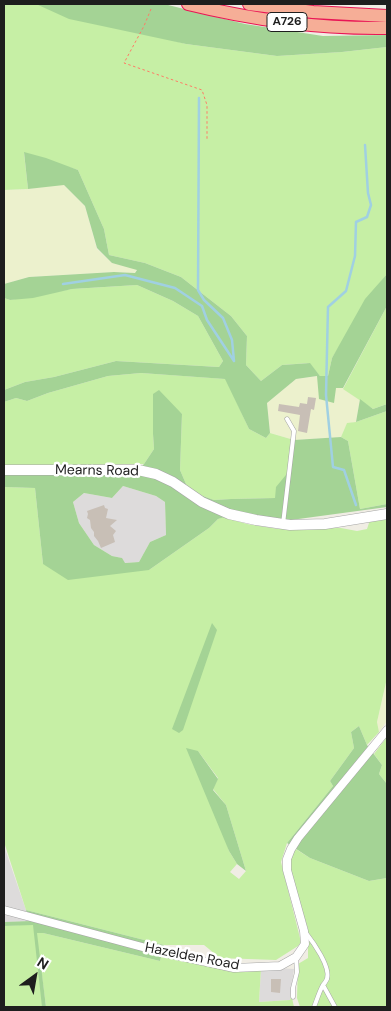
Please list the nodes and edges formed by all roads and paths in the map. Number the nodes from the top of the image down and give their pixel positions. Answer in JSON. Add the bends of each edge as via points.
{"nodes":[{"id":1,"x":188,"y":4,"type":"edge"},
{"id":2,"x":249,"y":4,"type":"edge"},
{"id":3,"x":151,"y":9,"type":"dead end"},
{"id":4,"x":387,"y":16,"type":"edge"},
{"id":5,"x":387,"y":28,"type":"edge"},
{"id":6,"x":207,"y":141,"type":"dead end"},
{"id":7,"x":287,"y":419,"type":"dead end"},
{"id":8,"x":4,"y":470,"type":"edge"},
{"id":9,"x":387,"y":514,"type":"edge"},
{"id":10,"x":283,"y":524,"type":"junction"},
{"id":11,"x":387,"y":730,"type":"edge"},
{"id":12,"x":4,"y":910,"type":"edge"},
{"id":13,"x":304,"y":931,"type":"junction"},
{"id":14,"x":296,"y":957,"type":"junction"},
{"id":15,"x":323,"y":985,"type":"junction"},
{"id":16,"x":293,"y":997,"type":"dead end"},
{"id":17,"x":314,"y":1007,"type":"edge"},
{"id":18,"x":335,"y":1007,"type":"edge"}],
"edges":[{"from":1,"to":5,"type":"highway","number":"A726","via":[[283,22]]},
{"from":2,"to":4,"type":"highway","number":"A726"},
{"from":3,"to":6,"type":"path","via":[[124,63],[202,90],[206,105]]},
{"from":7,"to":10,"type":"lane","via":[[294,431]]},
{"from":8,"to":10,"type":"street","name":"Mearns Road","via":[[138,470],[173,482],[202,502],[229,514]]},
{"from":9,"to":10,"type":"street","name":"Mearns Road","via":[[326,524]]},
{"from":11,"to":13,"type":"street","via":[[291,849],[287,870]]},
{"from":12,"to":14,"type":"street","name":"Hazelden Road","via":[[234,968],[280,966]]},
{"from":13,"to":14,"type":"street","via":[[305,944]]},
{"from":13,"to":15,"type":"lane","via":[[324,962],[328,974]]},
{"from":14,"to":16,"type":"lane"},
{"from":15,"to":17,"type":"lane"},
{"from":15,"to":18,"type":"lane"}]}
